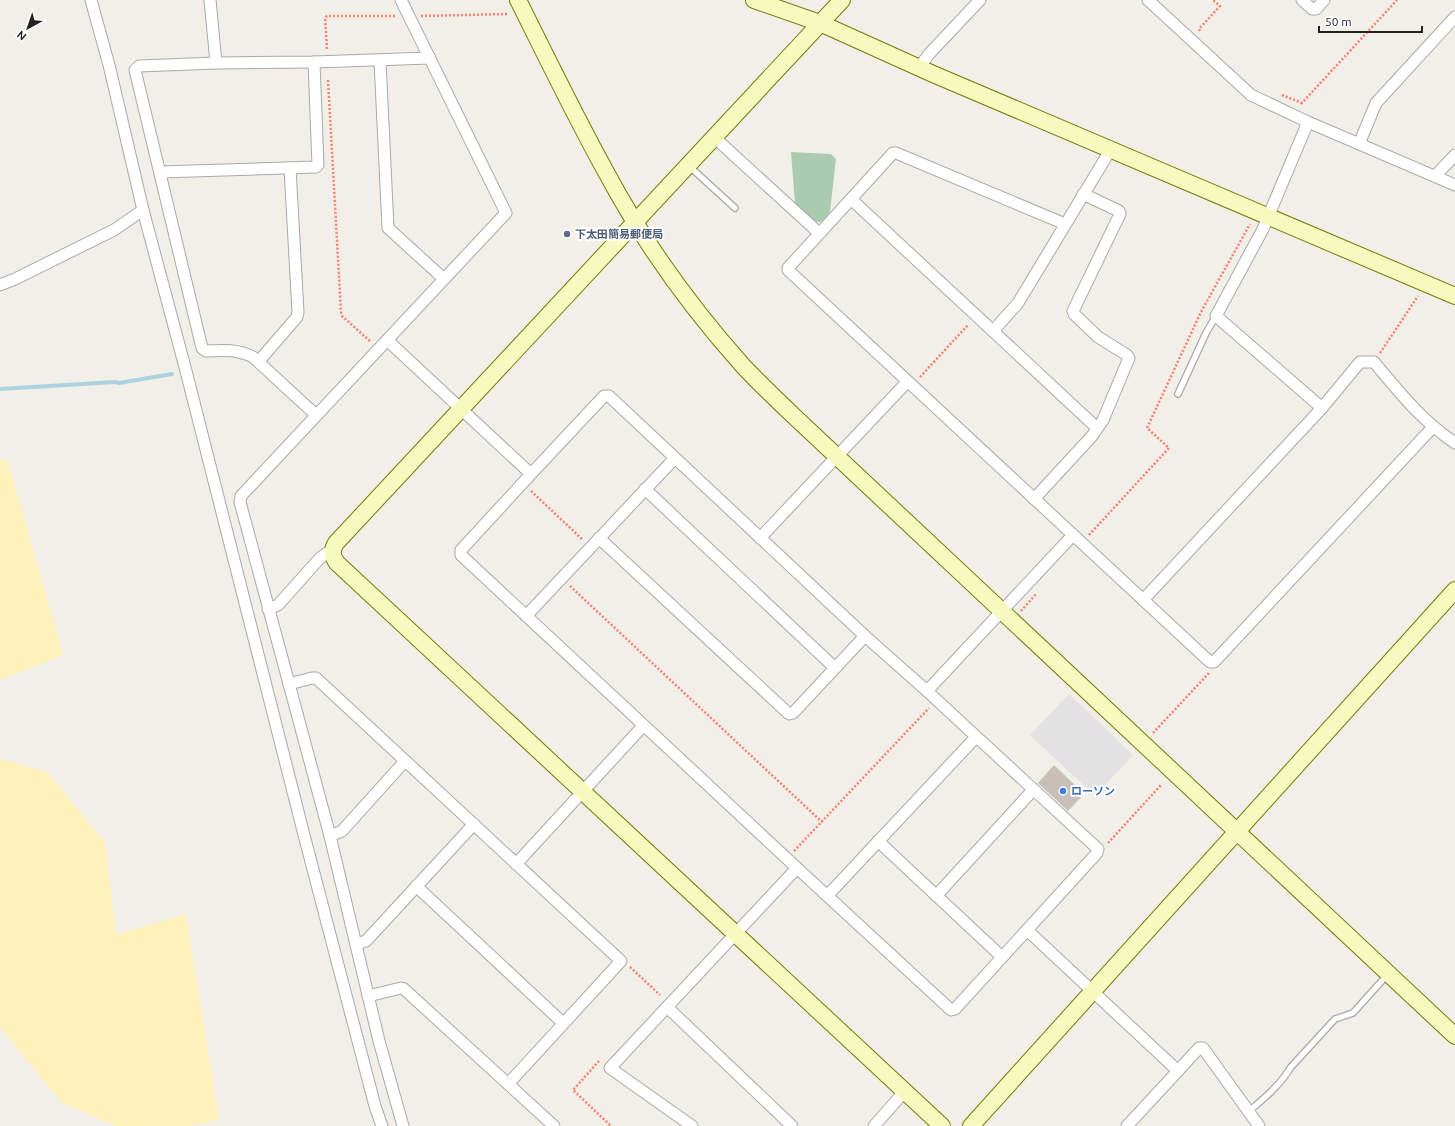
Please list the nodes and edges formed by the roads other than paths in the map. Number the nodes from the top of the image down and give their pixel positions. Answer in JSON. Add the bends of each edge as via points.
{"nodes":[{"id":1,"x":91,"y":0,"type":"edge"},
{"id":2,"x":210,"y":0,"type":"edge"},
{"id":3,"x":401,"y":0,"type":"edge"},
{"id":4,"x":518,"y":0,"type":"edge"},
{"id":5,"x":754,"y":0,"type":"edge"},
{"id":6,"x":842,"y":0,"type":"edge"},
{"id":7,"x":980,"y":0,"type":"edge"},
{"id":8,"x":1148,"y":0,"type":"edge"},
{"id":9,"x":1302,"y":0,"type":"edge"},
{"id":10,"x":1324,"y":0,"type":"edge"},
{"id":11,"x":1455,"y":17,"type":"edge"},
{"id":12,"x":820,"y":23,"type":"junction"},
{"id":13,"x":430,"y":58,"type":"junction"},
{"id":14,"x":380,"y":60,"type":"junction"},
{"id":15,"x":314,"y":62,"type":"junction"},
{"id":16,"x":216,"y":63,"type":"junction"},
{"id":17,"x":919,"y":68,"type":"junction"},
{"id":18,"x":1308,"y":122,"type":"junction"},
{"id":19,"x":714,"y":137,"type":"junction"},
{"id":20,"x":1359,"y":144,"type":"junction"},
{"id":21,"x":1111,"y":149,"type":"junction"},
{"id":22,"x":1455,"y":155,"type":"edge"},
{"id":23,"x":688,"y":166,"type":"junction"},
{"id":24,"x":290,"y":168,"type":"junction"},
{"id":25,"x":161,"y":172,"type":"junction"},
{"id":26,"x":1435,"y":176,"type":"junction"},
{"id":27,"x":1455,"y":185,"type":"edge"},
{"id":28,"x":1084,"y":194,"type":"junction"},
{"id":29,"x":851,"y":199,"type":"junction"},
{"id":30,"x":735,"y":208,"type":"dead end"},
{"id":31,"x":143,"y":210,"type":"junction"},
{"id":32,"x":1269,"y":216,"type":"junction"},
{"id":33,"x":636,"y":222,"type":"junction"},
{"id":34,"x":1065,"y":224,"type":"junction"},
{"id":35,"x":819,"y":233,"type":"junction"},
{"id":36,"x":444,"y":278,"type":"junction"},
{"id":37,"x":0,"y":285,"type":"edge"},
{"id":38,"x":1455,"y":296,"type":"edge"},
{"id":39,"x":1216,"y":316,"type":"junction"},
{"id":40,"x":992,"y":331,"type":"junction"},
{"id":41,"x":387,"y":340,"type":"junction"},
{"id":42,"x":259,"y":361,"type":"junction"},
{"id":43,"x":909,"y":384,"type":"junction"},
{"id":44,"x":1178,"y":394,"type":"dead end"},
{"id":45,"x":1322,"y":408,"type":"junction"},
{"id":46,"x":462,"y":409,"type":"junction"},
{"id":47,"x":316,"y":415,"type":"junction"},
{"id":48,"x":1433,"y":427,"type":"junction"},
{"id":49,"x":1098,"y":428,"type":"junction"},
{"id":50,"x":1455,"y":443,"type":"edge"},
{"id":51,"x":836,"y":457,"type":"junction"},
{"id":52,"x":675,"y":458,"type":"junction"},
{"id":53,"x":531,"y":474,"type":"junction"},
{"id":54,"x":645,"y":490,"type":"junction"},
{"id":55,"x":1034,"y":499,"type":"junction"},
{"id":56,"x":1073,"y":536,"type":"junction"},
{"id":57,"x":599,"y":538,"type":"junction"},
{"id":58,"x":760,"y":538,"type":"junction"},
{"id":59,"x":332,"y":552,"type":"junction"},
{"id":60,"x":1455,"y":590,"type":"edge"},
{"id":61,"x":1143,"y":600,"type":"junction"},
{"id":62,"x":268,"y":609,"type":"junction"},
{"id":63,"x":1002,"y":612,"type":"junction"},
{"id":64,"x":526,"y":616,"type":"junction"},
{"id":65,"x":865,"y":636,"type":"junction"},
{"id":66,"x":835,"y":668,"type":"junction"},
{"id":67,"x":289,"y":684,"type":"junction"},
{"id":68,"x":927,"y":691,"type":"junction"},
{"id":69,"x":643,"y":726,"type":"junction"},
{"id":70,"x":976,"y":737,"type":"junction"},
{"id":71,"x":405,"y":761,"type":"junction"},
{"id":72,"x":1034,"y":790,"type":"junction"},
{"id":73,"x":583,"y":792,"type":"junction"},
{"id":74,"x":474,"y":824,"type":"junction"},
{"id":75,"x":1237,"y":832,"type":"junction"},
{"id":76,"x":330,"y":836,"type":"junction"},
{"id":77,"x":878,"y":841,"type":"junction"},
{"id":78,"x":516,"y":864,"type":"junction"},
{"id":79,"x":797,"y":868,"type":"junction"},
{"id":80,"x":416,"y":886,"type":"junction"},
{"id":81,"x":827,"y":896,"type":"junction"},
{"id":82,"x":936,"y":896,"type":"junction"},
{"id":83,"x":1027,"y":930,"type":"junction"},
{"id":84,"x":736,"y":934,"type":"junction"},
{"id":85,"x":356,"y":944,"type":"junction"},
{"id":86,"x":1002,"y":958,"type":"junction"},
{"id":87,"x":1388,"y":974,"type":"junction"},
{"id":88,"x":1093,"y":992,"type":"junction"},
{"id":89,"x":368,"y":996,"type":"junction"},
{"id":90,"x":668,"y":1007,"type":"junction"},
{"id":91,"x":562,"y":1023,"type":"junction"},
{"id":92,"x":1455,"y":1036,"type":"edge"},
{"id":93,"x":1178,"y":1071,"type":"junction"},
{"id":94,"x":508,"y":1084,"type":"junction"},
{"id":95,"x":905,"y":1091,"type":"junction"},
{"id":96,"x":1250,"y":1111,"type":"junction"},
{"id":97,"x":541,"y":1122,"type":"edge"},
{"id":98,"x":379,"y":1124,"type":"edge"},
{"id":99,"x":403,"y":1126,"type":"edge"},
{"id":100,"x":554,"y":1126,"type":"edge"},
{"id":101,"x":692,"y":1126,"type":"edge"},
{"id":102,"x":792,"y":1126,"type":"edge"},
{"id":103,"x":874,"y":1126,"type":"edge"},
{"id":104,"x":942,"y":1126,"type":"edge"},
{"id":105,"x":971,"y":1126,"type":"edge"},
{"id":106,"x":1127,"y":1126,"type":"edge"},
{"id":107,"x":1259,"y":1126,"type":"edge"}],
"edges":[{"from":1,"to":31,"type":"street"},
{"from":2,"to":16,"type":"street"},
{"from":3,"to":13,"type":"street"},
{"from":4,"to":33,"type":"street","via":[[606,173]]},
{"from":5,"to":12,"type":"street"},
{"from":6,"to":12,"type":"street"},
{"from":7,"to":17,"type":"street"},
{"from":8,"to":18,"type":"street","via":[[1251,95]]},
{"from":9,"to":10,"type":"street","via":[[1312,9],[1316,9]]},
{"from":11,"to":20,"type":"street","via":[[1376,103]]},
{"from":12,"to":17,"type":"street"},
{"from":12,"to":19,"type":"street"},
{"from":13,"to":14,"type":"street"},
{"from":13,"to":36,"type":"street","via":[[506,213]]},
{"from":14,"to":15,"type":"street"},
{"from":14,"to":36,"type":"street","via":[[388,228]]},
{"from":15,"to":16,"type":"street"},
{"from":15,"to":24,"type":"street","via":[[318,165]]},
{"from":16,"to":25,"type":"street","via":[[139,66],[135,70]]},
{"from":17,"to":21,"type":"street"},
{"from":18,"to":20,"type":"street"},
{"from":18,"to":32,"type":"street"},
{"from":19,"to":23,"type":"street"},
{"from":19,"to":35,"type":"street"},
{"from":20,"to":26,"type":"street"},
{"from":21,"to":28,"type":"street"},
{"from":21,"to":32,"type":"street"},
{"from":22,"to":26,"type":"street"},
{"from":23,"to":30,"type":"lane"},
{"from":23,"to":33,"type":"street"},
{"from":24,"to":25,"type":"street"},
{"from":24,"to":42,"type":"street","via":[[298,312],[297,317]]},
{"from":25,"to":42,"type":"street","via":[[202,348],[206,352],[226,350],[246,353]]},
{"from":26,"to":27,"type":"street"},
{"from":28,"to":34,"type":"street"},
{"from":28,"to":49,"type":"street","via":[[1119,211],[1120,214],[1073,311],[1098,337],[1128,358]]},
{"from":29,"to":34,"type":"street","via":[[896,153]]},
{"from":29,"to":35,"type":"street"},
{"from":29,"to":40,"type":"street"},
{"from":31,"to":37,"type":"street","via":[[114,230]]},
{"from":31,"to":98,"type":"street"},
{"from":32,"to":38,"type":"street"},
{"from":32,"to":39,"type":"street"},
{"from":33,"to":46,"type":"street"},
{"from":33,"to":51,"type":"street","via":[[684,293],[724,344],[768,392]]},
{"from":34,"to":40,"type":"street","via":[[1018,303]]},
{"from":35,"to":43,"type":"street","via":[[788,270]]},
{"from":36,"to":41,"type":"street"},
{"from":39,"to":44,"type":"lane"},
{"from":39,"to":45,"type":"street"},
{"from":40,"to":49,"type":"street"},
{"from":41,"to":46,"type":"street"},
{"from":41,"to":47,"type":"street"},
{"from":42,"to":47,"type":"street"},
{"from":43,"to":51,"type":"street"},
{"from":43,"to":55,"type":"street"},
{"from":45,"to":48,"type":"street","via":[[1360,362],[1374,362],[1413,409]]},
{"from":45,"to":61,"type":"street"},
{"from":46,"to":53,"type":"street"},
{"from":46,"to":59,"type":"street","via":[[336,543]]},
{"from":47,"to":62,"type":"street","via":[[241,496],[240,502]]},
{"from":48,"to":50,"type":"street"},
{"from":48,"to":61,"type":"street","via":[[1214,662],[1210,662]]},
{"from":49,"to":55,"type":"street"},
{"from":51,"to":58,"type":"street"},
{"from":51,"to":63,"type":"street"},
{"from":52,"to":53,"type":"street","via":[[609,396],[604,396]]},
{"from":52,"to":54,"type":"street"},
{"from":52,"to":58,"type":"street"},
{"from":53,"to":64,"type":"street","via":[[461,550],[461,555]]},
{"from":54,"to":57,"type":"street"},
{"from":54,"to":66,"type":"street"},
{"from":55,"to":56,"type":"street"},
{"from":56,"to":61,"type":"street"},
{"from":56,"to":63,"type":"street"},
{"from":57,"to":64,"type":"street"},
{"from":57,"to":66,"type":"street","via":[[789,714],[793,714]]},
{"from":58,"to":65,"type":"street"},
{"from":59,"to":62,"type":"street","via":[[320,558],[278,605]]},
{"from":59,"to":73,"type":"street","via":[[337,563]]},
{"from":60,"to":75,"type":"street"},
{"from":62,"to":67,"type":"street"},
{"from":63,"to":68,"type":"street"},
{"from":63,"to":75,"type":"street"},
{"from":64,"to":69,"type":"street"},
{"from":65,"to":66,"type":"street"},
{"from":65,"to":68,"type":"street"},
{"from":67,"to":71,"type":"street","via":[[316,678]]},
{"from":67,"to":76,"type":"street"},
{"from":68,"to":70,"type":"street"},
{"from":69,"to":73,"type":"street"},
{"from":69,"to":79,"type":"street"},
{"from":70,"to":72,"type":"street"},
{"from":70,"to":77,"type":"street"},
{"from":71,"to":74,"type":"street"},
{"from":71,"to":76,"type":"street","via":[[342,831]]},
{"from":72,"to":82,"type":"street"},
{"from":72,"to":83,"type":"street","via":[[1098,849]]},
{"from":73,"to":78,"type":"street"},
{"from":73,"to":84,"type":"street"},
{"from":74,"to":78,"type":"street"},
{"from":74,"to":80,"type":"street"},
{"from":75,"to":87,"type":"street"},
{"from":75,"to":88,"type":"street"},
{"from":76,"to":85,"type":"street"},
{"from":77,"to":81,"type":"street"},
{"from":77,"to":82,"type":"street"},
{"from":78,"to":91,"type":"street","via":[[621,961]]},
{"from":79,"to":81,"type":"street"},
{"from":79,"to":84,"type":"street"},
{"from":80,"to":85,"type":"street","via":[[366,941]]},
{"from":80,"to":91,"type":"street"},
{"from":81,"to":86,"type":"street","via":[[951,1010],[955,1010]]},
{"from":82,"to":86,"type":"street"},
{"from":83,"to":86,"type":"street"},
{"from":83,"to":88,"type":"street"},
{"from":84,"to":90,"type":"street"},
{"from":84,"to":95,"type":"street"},
{"from":85,"to":89,"type":"street"},
{"from":87,"to":92,"type":"street"},
{"from":87,"to":96,"type":"lane","via":[[1352,1013],[1335,1019],[1265,1098]]},
{"from":88,"to":93,"type":"street"},
{"from":88,"to":105,"type":"street"},
{"from":89,"to":94,"type":"street","via":[[404,989]]},
{"from":89,"to":99,"type":"street"},
{"from":90,"to":101,"type":"street","via":[[610,1068]]},
{"from":90,"to":102,"type":"street"},
{"from":91,"to":94,"type":"street"},
{"from":93,"to":96,"type":"street","via":[[1200,1048],[1203,1048]]},
{"from":93,"to":106,"type":"street"},
{"from":94,"to":97,"type":"street"},
{"from":95,"to":103,"type":"street"},
{"from":95,"to":104,"type":"street"},
{"from":96,"to":107,"type":"street"},
{"from":97,"to":100,"type":"street"}]}
